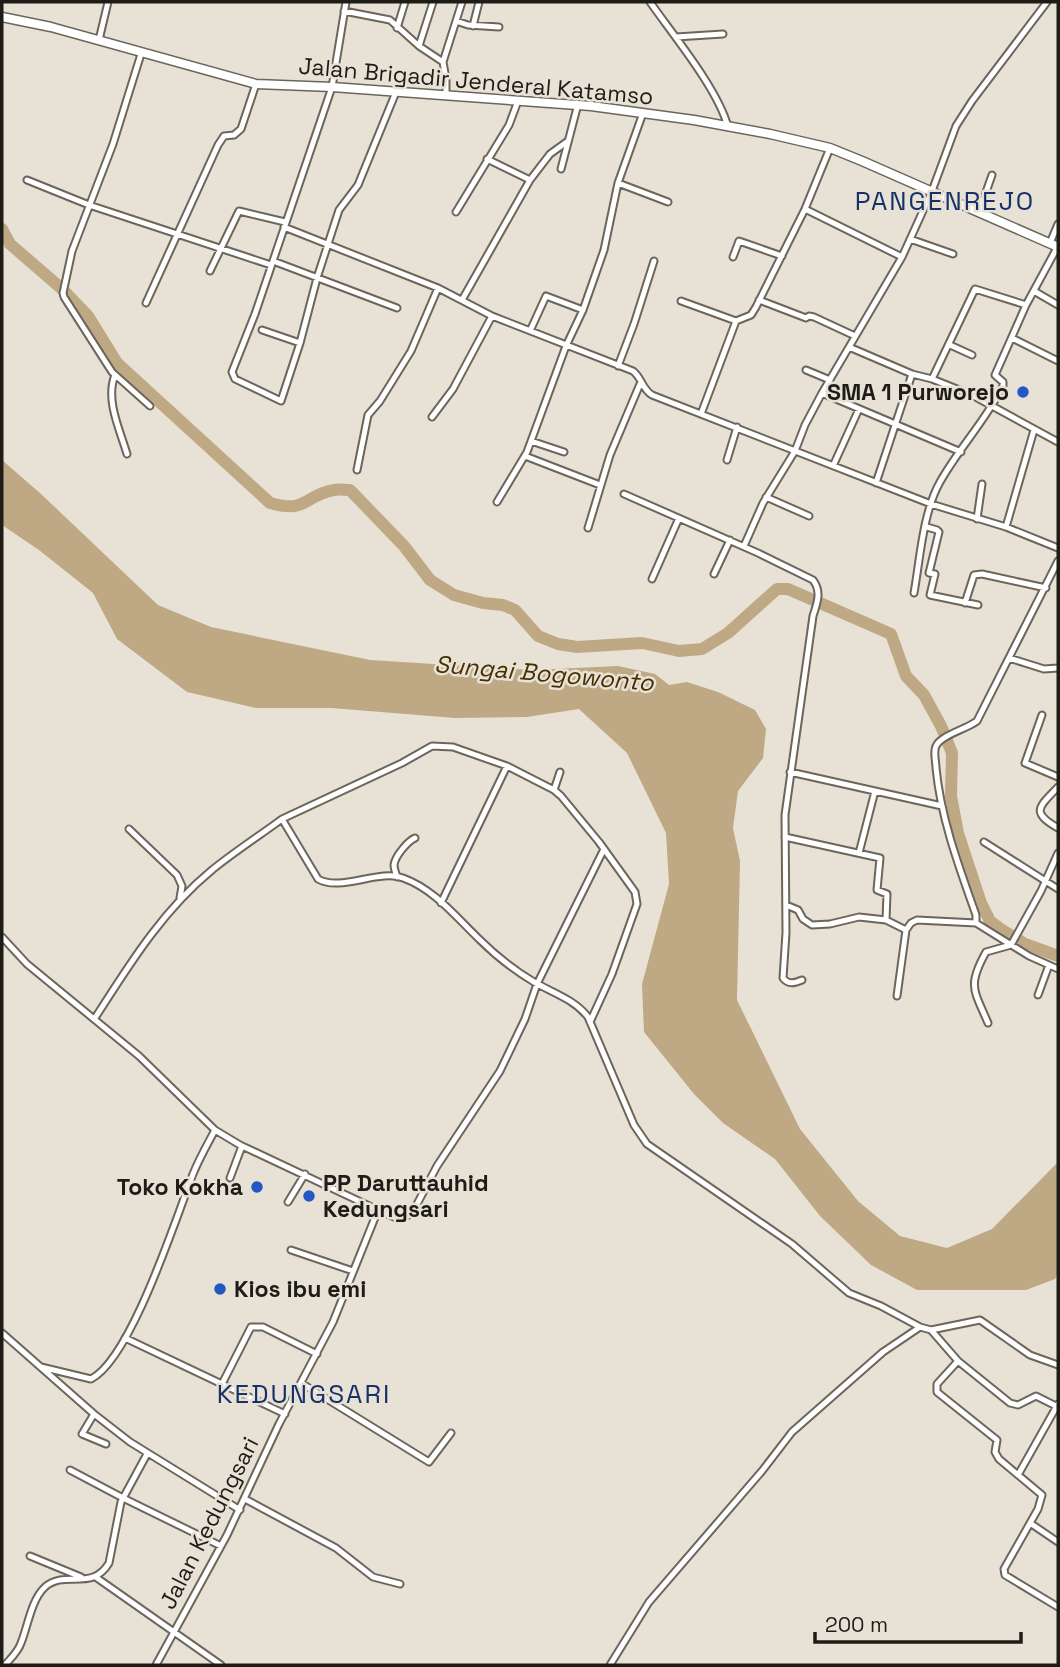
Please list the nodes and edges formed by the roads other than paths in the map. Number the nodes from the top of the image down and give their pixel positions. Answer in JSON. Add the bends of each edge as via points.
{"nodes":[{"id":1,"x":108,"y":2,"type":"edge"},
{"id":2,"x":346,"y":2,"type":"edge"},
{"id":3,"x":405,"y":2,"type":"edge"},
{"id":4,"x":433,"y":2,"type":"edge"},
{"id":5,"x":462,"y":2,"type":"edge"},
{"id":6,"x":479,"y":2,"type":"edge"},
{"id":7,"x":651,"y":2,"type":"edge"},
{"id":8,"x":1048,"y":2,"type":"edge"},
{"id":9,"x":344,"y":11,"type":"junction"},
{"id":10,"x":2,"y":17,"type":"edge"},
{"id":11,"x":456,"y":21,"type":"junction"},
{"id":12,"x":473,"y":26,"type":"junction"},
{"id":13,"x":499,"y":27,"type":"dead end"},
{"id":14,"x":397,"y":28,"type":"junction"},
{"id":15,"x":723,"y":34,"type":"dead end"},
{"id":16,"x":676,"y":37,"type":"junction"},
{"id":17,"x":99,"y":40,"type":"junction"},
{"id":18,"x":419,"y":46,"type":"junction"},
{"id":19,"x":141,"y":54,"type":"junction"},
{"id":20,"x":443,"y":62,"type":"junction"},
{"id":21,"x":256,"y":84,"type":"junction"},
{"id":22,"x":332,"y":87,"type":"junction"},
{"id":23,"x":396,"y":92,"type":"junction"},
{"id":24,"x":446,"y":95,"type":"junction"},
{"id":25,"x":518,"y":101,"type":"junction"},
{"id":26,"x":578,"y":104,"type":"junction"},
{"id":27,"x":643,"y":113,"type":"junction"},
{"id":28,"x":728,"y":127,"type":"junction"},
{"id":29,"x":568,"y":141,"type":"junction"},
{"id":30,"x":830,"y":148,"type":"junction"},
{"id":31,"x":487,"y":159,"type":"junction"},
{"id":32,"x":561,"y":169,"type":"dead end"},
{"id":33,"x":992,"y":174,"type":"dead end"},
{"id":34,"x":27,"y":180,"type":"dead end"},
{"id":35,"x":530,"y":180,"type":"junction"},
{"id":36,"x":618,"y":183,"type":"junction"},
{"id":37,"x":932,"y":191,"type":"junction"},
{"id":38,"x":668,"y":202,"type":"dead end"},
{"id":39,"x":89,"y":205,"type":"junction"},
{"id":40,"x":805,"y":209,"type":"junction"},
{"id":41,"x":456,"y":212,"type":"dead end"},
{"id":42,"x":979,"y":212,"type":"junction"},
{"id":43,"x":285,"y":224,"type":"junction"},
{"id":44,"x":1058,"y":224,"type":"edge"},
{"id":45,"x":179,"y":234,"type":"junction"},
{"id":46,"x":910,"y":239,"type":"junction"},
{"id":47,"x":328,"y":244,"type":"junction"},
{"id":48,"x":1055,"y":245,"type":"edge"},
{"id":49,"x":221,"y":249,"type":"junction"},
{"id":50,"x":953,"y":254,"type":"dead end"},
{"id":51,"x":782,"y":256,"type":"junction"},
{"id":52,"x":733,"y":257,"type":"dead end"},
{"id":53,"x":902,"y":257,"type":"junction"},
{"id":54,"x":654,"y":261,"type":"dead end"},
{"id":55,"x":272,"y":263,"type":"junction"},
{"id":56,"x":210,"y":271,"type":"dead end"},
{"id":57,"x":317,"y":278,"type":"junction"},
{"id":58,"x":438,"y":288,"type":"junction"},
{"id":59,"x":1034,"y":291,"type":"junction"},
{"id":60,"x":462,"y":300,"type":"junction"},
{"id":61,"x":759,"y":300,"type":"junction"},
{"id":62,"x":681,"y":301,"type":"dead end"},
{"id":63,"x":146,"y":303,"type":"dead end"},
{"id":64,"x":1058,"y":305,"type":"edge"},
{"id":65,"x":1027,"y":306,"type":"junction"},
{"id":66,"x":397,"y":308,"type":"dead end"},
{"id":67,"x":583,"y":310,"type":"junction"},
{"id":68,"x":492,"y":316,"type":"junction"},
{"id":69,"x":736,"y":321,"type":"junction"},
{"id":70,"x":262,"y":330,"type":"dead end"},
{"id":71,"x":530,"y":331,"type":"junction"},
{"id":72,"x":855,"y":336,"type":"junction"},
{"id":73,"x":1012,"y":338,"type":"junction"},
{"id":74,"x":300,"y":343,"type":"junction"},
{"id":75,"x":950,"y":345,"type":"junction"},
{"id":76,"x":566,"y":346,"type":"junction"},
{"id":77,"x":849,"y":347,"type":"junction"},
{"id":78,"x":972,"y":355,"type":"dead end"},
{"id":79,"x":1058,"y":361,"type":"edge"},
{"id":80,"x":618,"y":366,"type":"junction"},
{"id":81,"x":806,"y":370,"type":"dead end"},
{"id":82,"x":912,"y":374,"type":"junction"},
{"id":83,"x":115,"y":375,"type":"junction"},
{"id":84,"x":932,"y":379,"type":"junction"},
{"id":85,"x":830,"y":380,"type":"junction"},
{"id":86,"x":641,"y":381,"type":"junction"},
{"id":87,"x":822,"y":393,"type":"junction"},
{"id":88,"x":150,"y":406,"type":"dead end"},
{"id":89,"x":992,"y":407,"type":"junction"},
{"id":90,"x":859,"y":409,"type":"junction"},
{"id":91,"x":701,"y":414,"type":"junction"},
{"id":92,"x":432,"y":417,"type":"dead end"},
{"id":93,"x":896,"y":425,"type":"junction"},
{"id":94,"x":737,"y":427,"type":"junction"},
{"id":95,"x":1034,"y":430,"type":"junction"},
{"id":96,"x":531,"y":440,"type":"junction"},
{"id":97,"x":1058,"y":442,"type":"edge"},
{"id":98,"x":795,"y":451,"type":"junction"},
{"id":99,"x":564,"y":452,"type":"dead end"},
{"id":100,"x":961,"y":452,"type":"junction"},
{"id":101,"x":127,"y":454,"type":"dead end"},
{"id":102,"x":525,"y":456,"type":"junction"},
{"id":103,"x":727,"y":460,"type":"dead end"},
{"id":104,"x":833,"y":466,"type":"junction"},
{"id":105,"x":357,"y":470,"type":"dead end"},
{"id":106,"x":876,"y":483,"type":"junction"},
{"id":107,"x":982,"y":484,"type":"dead end"},
{"id":108,"x":600,"y":485,"type":"junction"},
{"id":109,"x":624,"y":494,"type":"dead end"},
{"id":110,"x":766,"y":497,"type":"junction"},
{"id":111,"x":497,"y":502,"type":"dead end"},
{"id":112,"x":931,"y":505,"type":"junction"},
{"id":113,"x":809,"y":516,"type":"dead end"},
{"id":114,"x":680,"y":518,"type":"junction"},
{"id":115,"x":976,"y":519,"type":"junction"},
{"id":116,"x":927,"y":527,"type":"junction"},
{"id":117,"x":1006,"y":527,"type":"junction"},
{"id":118,"x":587,"y":528,"type":"dead end"},
{"id":119,"x":730,"y":540,"type":"junction"},
{"id":120,"x":744,"y":547,"type":"junction"},
{"id":121,"x":1058,"y":548,"type":"edge"},
{"id":122,"x":1058,"y":561,"type":"edge"},
{"id":123,"x":715,"y":574,"type":"dead end"},
{"id":124,"x":652,"y":579,"type":"dead end"},
{"id":125,"x":1046,"y":588,"type":"junction"},
{"id":126,"x":914,"y":593,"type":"dead end"},
{"id":127,"x":965,"y":603,"type":"junction"},
{"id":128,"x":978,"y":605,"type":"dead end"},
{"id":129,"x":1009,"y":658,"type":"junction"},
{"id":130,"x":1058,"y":668,"type":"edge"},
{"id":131,"x":1042,"y":715,"type":"dead end"},
{"id":132,"x":507,"y":766,"type":"junction"},
{"id":133,"x":560,"y":772,"type":"dead end"},
{"id":134,"x":790,"y":772,"type":"junction"},
{"id":135,"x":1058,"y":777,"type":"edge"},
{"id":136,"x":1058,"y":787,"type":"edge"},
{"id":137,"x":554,"y":790,"type":"junction"},
{"id":138,"x":875,"y":791,"type":"junction"},
{"id":139,"x":942,"y":806,"type":"junction"},
{"id":140,"x":282,"y":819,"type":"junction"},
{"id":141,"x":1058,"y":828,"type":"edge"},
{"id":142,"x":129,"y":829,"type":"dead end"},
{"id":143,"x":785,"y":837,"type":"junction"},
{"id":144,"x":415,"y":838,"type":"dead end"},
{"id":145,"x":984,"y":842,"type":"dead end"},
{"id":146,"x":604,"y":849,"type":"junction"},
{"id":147,"x":859,"y":853,"type":"junction"},
{"id":148,"x":1058,"y":853,"type":"edge"},
{"id":149,"x":397,"y":877,"type":"junction"},
{"id":150,"x":1045,"y":881,"type":"junction"},
{"id":151,"x":1058,"y":889,"type":"edge"},
{"id":152,"x":441,"y":903,"type":"junction"},
{"id":153,"x":177,"y":904,"type":"junction"},
{"id":154,"x":786,"y":905,"type":"junction"},
{"id":155,"x":886,"y":920,"type":"junction"},
{"id":156,"x":976,"y":923,"type":"junction"},
{"id":157,"x":906,"y":930,"type":"junction"},
{"id":158,"x":2,"y":937,"type":"edge"},
{"id":159,"x":1012,"y":944,"type":"junction"},
{"id":160,"x":1049,"y":965,"type":"junction"},
{"id":161,"x":1058,"y":969,"type":"edge"},
{"id":162,"x":802,"y":980,"type":"dead end"},
{"id":163,"x":537,"y":984,"type":"junction"},
{"id":164,"x":897,"y":996,"type":"dead end"},
{"id":165,"x":1038,"y":996,"type":"dead end"},
{"id":166,"x":95,"y":1018,"type":"junction"},
{"id":167,"x":590,"y":1022,"type":"junction"},
{"id":168,"x":988,"y":1023,"type":"dead end"},
{"id":169,"x":215,"y":1130,"type":"junction"},
{"id":170,"x":242,"y":1146,"type":"junction"},
{"id":171,"x":305,"y":1174,"type":"junction"},
{"id":172,"x":230,"y":1178,"type":"dead end"},
{"id":173,"x":288,"y":1202,"type":"dead end"},
{"id":174,"x":378,"y":1210,"type":"junction"},
{"id":175,"x":291,"y":1250,"type":"dead end"},
{"id":176,"x":353,"y":1271,"type":"junction"},
{"id":177,"x":920,"y":1327,"type":"junction"},
{"id":178,"x":931,"y":1331,"type":"junction"},
{"id":179,"x":2,"y":1333,"type":"edge"},
{"id":180,"x":125,"y":1338,"type":"junction"},
{"id":181,"x":317,"y":1354,"type":"junction"},
{"id":182,"x":958,"y":1361,"type":"junction"},
{"id":183,"x":1058,"y":1365,"type":"edge"},
{"id":184,"x":41,"y":1367,"type":"junction"},
{"id":185,"x":301,"y":1383,"type":"junction"},
{"id":186,"x":222,"y":1384,"type":"junction"},
{"id":187,"x":1058,"y":1406,"type":"edge"},
{"id":188,"x":94,"y":1414,"type":"junction"},
{"id":189,"x":285,"y":1414,"type":"junction"},
{"id":190,"x":451,"y":1433,"type":"dead end"},
{"id":191,"x":106,"y":1444,"type":"dead end"},
{"id":192,"x":147,"y":1454,"type":"junction"},
{"id":193,"x":70,"y":1469,"type":"dead end"},
{"id":194,"x":1018,"y":1475,"type":"junction"},
{"id":195,"x":123,"y":1498,"type":"junction"},
{"id":196,"x":245,"y":1499,"type":"junction"},
{"id":197,"x":240,"y":1510,"type":"junction"},
{"id":198,"x":1030,"y":1524,"type":"junction"},
{"id":199,"x":1058,"y":1542,"type":"edge"},
{"id":200,"x":221,"y":1546,"type":"junction"},
{"id":201,"x":30,"y":1556,"type":"dead end"},
{"id":202,"x":83,"y":1578,"type":"junction"},
{"id":203,"x":97,"y":1578,"type":"junction"},
{"id":204,"x":400,"y":1584,"type":"dead end"},
{"id":205,"x":1058,"y":1607,"type":"edge"},
{"id":206,"x":173,"y":1633,"type":"junction"},
{"id":207,"x":5,"y":1665,"type":"edge"},
{"id":208,"x":156,"y":1665,"type":"edge"},
{"id":209,"x":221,"y":1665,"type":"edge"},
{"id":210,"x":610,"y":1665,"type":"edge"}],
"edges":[{"from":1,"to":17,"type":"street"},
{"from":2,"to":9,"type":"street"},
{"from":3,"to":14,"type":"street"},
{"from":4,"to":18,"type":"street"},
{"from":5,"to":11,"type":"street"},
{"from":6,"to":12,"type":"street"},
{"from":7,"to":16,"type":"street"},
{"from":8,"to":37,"type":"street","via":[[956,126]]},
{"from":9,"to":14,"type":"street","via":[[390,20]]},
{"from":9,"to":22,"type":"street"},
{"from":10,"to":17,"type":"main road","name":"Jalan Brigadir Jenderal Katamso"},
{"from":11,"to":12,"type":"street"},
{"from":11,"to":20,"type":"street"},
{"from":12,"to":13,"type":"street"},
{"from":14,"to":18,"type":"street"},
{"from":15,"to":16,"type":"street"},
{"from":16,"to":28,"type":"street","via":[[720,106]]},
{"from":17,"to":19,"type":"main road","name":"Jalan Brigadir Jenderal Katamso"},
{"from":18,"to":20,"type":"street"},
{"from":19,"to":21,"type":"main road","name":"Jalan Brigadir Jenderal Katamso"},
{"from":19,"to":39,"type":"street"},
{"from":20,"to":24,"type":"street"},
{"from":21,"to":22,"type":"main road","name":"Jalan Brigadir Jenderal Katamso"},
{"from":21,"to":45,"type":"street","via":[[241,129],[223,136]]},
{"from":22,"to":23,"type":"main road","name":"Jalan Brigadir Jenderal Katamso"},
{"from":22,"to":43,"type":"street"},
{"from":23,"to":24,"type":"main road","name":"Jalan Brigadir Jenderal Katamso"},
{"from":23,"to":47,"type":"street","via":[[358,185],[339,210]]},
{"from":24,"to":25,"type":"main road","name":"Jalan Brigadir Jenderal Katamso"},
{"from":25,"to":26,"type":"main road","name":"Jalan Brigadir Jenderal Katamso"},
{"from":25,"to":31,"type":"street"},
{"from":26,"to":27,"type":"main road","name":"Jalan Brigadir Jenderal Katamso"},
{"from":26,"to":29,"type":"street"},
{"from":27,"to":28,"type":"main road","name":"Jalan Brigadir Jenderal Katamso"},
{"from":27,"to":36,"type":"street"},
{"from":28,"to":30,"type":"main road","name":"Jalan Brigadir Jenderal Katamso"},
{"from":29,"to":32,"type":"street"},
{"from":29,"to":35,"type":"street","via":[[550,154]]},
{"from":30,"to":37,"type":"main road","name":"Jalan Brigadir Jenderal Katamso"},
{"from":30,"to":40,"type":"street"},
{"from":31,"to":35,"type":"street"},
{"from":31,"to":41,"type":"street"},
{"from":33,"to":42,"type":"street"},
{"from":34,"to":39,"type":"street"},
{"from":35,"to":60,"type":"street"},
{"from":36,"to":38,"type":"street"},
{"from":36,"to":67,"type":"street","via":[[604,250]]},
{"from":37,"to":42,"type":"main road","name":"Jalan Brigadir Jenderal Katamso"},
{"from":37,"to":46,"type":"street"},
{"from":39,"to":45,"type":"street"},
{"from":39,"to":83,"type":"street","via":[[72,251],[64,297]]},
{"from":40,"to":51,"type":"street"},
{"from":40,"to":53,"type":"street"},
{"from":42,"to":48,"type":"main road","name":"Jalan Brigadir Jenderal Katamso"},
{"from":43,"to":47,"type":"street"},
{"from":43,"to":49,"type":"street","via":[[239,211]]},
{"from":43,"to":55,"type":"street"},
{"from":44,"to":48,"type":"street"},
{"from":45,"to":49,"type":"street"},
{"from":45,"to":63,"type":"street"},
{"from":46,"to":50,"type":"street"},
{"from":46,"to":53,"type":"street"},
{"from":47,"to":57,"type":"street"},
{"from":47,"to":58,"type":"street"},
{"from":48,"to":59,"type":"street"},
{"from":49,"to":55,"type":"street"},
{"from":49,"to":56,"type":"street"},
{"from":51,"to":52,"type":"street","via":[[738,242]]},
{"from":51,"to":61,"type":"street"},
{"from":53,"to":72,"type":"street"},
{"from":54,"to":80,"type":"street"},
{"from":55,"to":57,"type":"street"},
{"from":55,"to":74,"type":"street","via":[[232,376],[281,401]]},
{"from":57,"to":66,"type":"street"},
{"from":57,"to":74,"type":"street"},
{"from":58,"to":60,"type":"street"},
{"from":58,"to":105,"type":"street","via":[[411,351],[368,415]]},
{"from":59,"to":64,"type":"street"},
{"from":59,"to":65,"type":"street"},
{"from":60,"to":68,"type":"street"},
{"from":61,"to":69,"type":"street","via":[[751,315]]},
{"from":61,"to":72,"type":"street"},
{"from":62,"to":69,"type":"street"},
{"from":65,"to":73,"type":"street"},
{"from":65,"to":75,"type":"street","via":[[975,289]]},
{"from":67,"to":71,"type":"street","via":[[546,296]]},
{"from":67,"to":76,"type":"street"},
{"from":68,"to":71,"type":"street"},
{"from":68,"to":92,"type":"street","via":[[453,390]]},
{"from":69,"to":91,"type":"street"},
{"from":70,"to":74,"type":"street"},
{"from":71,"to":76,"type":"street"},
{"from":72,"to":77,"type":"street"},
{"from":73,"to":79,"type":"street"},
{"from":73,"to":89,"type":"street","via":[[995,375],[1003,386]]},
{"from":75,"to":78,"type":"street"},
{"from":75,"to":84,"type":"street"},
{"from":76,"to":80,"type":"street"},
{"from":76,"to":96,"type":"street"},
{"from":77,"to":82,"type":"street"},
{"from":77,"to":85,"type":"street"},
{"from":80,"to":86,"type":"street"},
{"from":81,"to":85,"type":"street"},
{"from":82,"to":84,"type":"street"},
{"from":82,"to":93,"type":"street"},
{"from":83,"to":88,"type":"street"},
{"from":83,"to":101,"type":"street","via":[[111,397]]},
{"from":84,"to":89,"type":"street"},
{"from":85,"to":87,"type":"street"},
{"from":86,"to":91,"type":"street","via":[[652,396]]},
{"from":86,"to":108,"type":"street"},
{"from":87,"to":90,"type":"street"},
{"from":87,"to":98,"type":"street"},
{"from":89,"to":95,"type":"street"},
{"from":89,"to":100,"type":"street"},
{"from":90,"to":93,"type":"street"},
{"from":90,"to":104,"type":"street"},
{"from":91,"to":94,"type":"street"},
{"from":93,"to":100,"type":"street"},
{"from":93,"to":106,"type":"street"},
{"from":94,"to":98,"type":"street"},
{"from":94,"to":103,"type":"street"},
{"from":95,"to":97,"type":"street"},
{"from":95,"to":117,"type":"street"},
{"from":96,"to":99,"type":"street"},
{"from":96,"to":102,"type":"street"},
{"from":98,"to":104,"type":"street"},
{"from":98,"to":110,"type":"street"},
{"from":100,"to":112,"type":"street"},
{"from":102,"to":108,"type":"street"},
{"from":102,"to":111,"type":"street"},
{"from":104,"to":106,"type":"street"},
{"from":106,"to":112,"type":"street"},
{"from":107,"to":115,"type":"street"},
{"from":108,"to":118,"type":"street"},
{"from":109,"to":114,"type":"street"},
{"from":110,"to":113,"type":"street"},
{"from":110,"to":120,"type":"street"},
{"from":112,"to":115,"type":"street"},
{"from":112,"to":116,"type":"street"},
{"from":114,"to":119,"type":"street"},
{"from":114,"to":124,"type":"street"},
{"from":115,"to":117,"type":"street"},
{"from":116,"to":126,"type":"street"},
{"from":116,"to":127,"type":"street","via":[[939,532],[929,573],[935,574],[930,596]]},
{"from":117,"to":121,"type":"street"},
{"from":119,"to":120,"type":"street"},
{"from":119,"to":123,"type":"street"},
{"from":120,"to":134,"type":"street","via":[[813,580],[818,587]]},
{"from":122,"to":125,"type":"street"},
{"from":125,"to":127,"type":"street","via":[[982,574],[974,576]]},
{"from":125,"to":129,"type":"street"},
{"from":127,"to":128,"type":"street"},
{"from":129,"to":130,"type":"street","via":[[1044,669]]},
{"from":129,"to":139,"type":"street","via":[[977,721],[939,742],[934,752]]},
{"from":131,"to":135,"type":"street","via":[[1025,763]]},
{"from":132,"to":137,"type":"street"},
{"from":132,"to":140,"type":"street","via":[[453,747],[432,746]]},
{"from":132,"to":152,"type":"street"},
{"from":133,"to":137,"type":"street"},
{"from":134,"to":138,"type":"street"},
{"from":134,"to":143,"type":"street"},
{"from":136,"to":141,"type":"street","via":[[1040,814]]},
{"from":137,"to":146,"type":"street"},
{"from":138,"to":139,"type":"street"},
{"from":138,"to":147,"type":"street"},
{"from":139,"to":156,"type":"street"},
{"from":140,"to":149,"type":"street","via":[[324,882]]},
{"from":140,"to":153,"type":"street","via":[[212,870]]},
{"from":142,"to":153,"type":"street","via":[[181,880]]},
{"from":143,"to":147,"type":"street"},
{"from":143,"to":154,"type":"street"},
{"from":144,"to":149,"type":"street","via":[[395,862]]},
{"from":145,"to":150,"type":"street"},
{"from":146,"to":163,"type":"street"},
{"from":146,"to":167,"type":"street","via":[[635,892],[637,904]]},
{"from":147,"to":155,"type":"street","via":[[880,858],[877,890],[887,894]]},
{"from":148,"to":150,"type":"street"},
{"from":149,"to":152,"type":"street"},
{"from":150,"to":151,"type":"street"},
{"from":150,"to":159,"type":"street"},
{"from":152,"to":163,"type":"street","via":[[477,938]]},
{"from":153,"to":166,"type":"street","via":[[124,970]]},
{"from":154,"to":155,"type":"street","via":[[812,925],[859,917]]},
{"from":154,"to":162,"type":"street","via":[[783,978],[794,983]]},
{"from":155,"to":157,"type":"street"},
{"from":156,"to":157,"type":"street","via":[[917,920]]},
{"from":156,"to":159,"type":"street"},
{"from":157,"to":164,"type":"street"},
{"from":158,"to":166,"type":"street","via":[[27,964]]},
{"from":159,"to":160,"type":"street"},
{"from":159,"to":168,"type":"street","via":[[986,952],[975,975],[973,989]]},
{"from":160,"to":161,"type":"street"},
{"from":160,"to":165,"type":"street"},
{"from":163,"to":167,"type":"street","via":[[581,1008]]},
{"from":163,"to":174,"type":"street","via":[[500,1071],[416,1206],[396,1219]]},
{"from":166,"to":169,"type":"street"},
{"from":167,"to":177,"type":"street","via":[[634,1125],[647,1144],[772,1230],[849,1293]]},
{"from":169,"to":170,"type":"street"},
{"from":169,"to":180,"type":"street"},
{"from":170,"to":171,"type":"street"},
{"from":170,"to":172,"type":"street"},
{"from":171,"to":173,"type":"street"},
{"from":171,"to":174,"type":"street"},
{"from":174,"to":176,"type":"street","name":"Jalan Kedungsari"},
{"from":175,"to":176,"type":"street"},
{"from":176,"to":181,"type":"street","name":"Jalan Kedungsari"},
{"from":177,"to":178,"type":"street"},
{"from":177,"to":210,"type":"street","via":[[883,1352],[792,1432],[649,1602]]},
{"from":178,"to":182,"type":"street"},
{"from":178,"to":183,"type":"street","via":[[980,1320],[1030,1355]]},
{"from":179,"to":184,"type":"street"},
{"from":180,"to":184,"type":"street","via":[[104,1371],[90,1379]]},
{"from":180,"to":186,"type":"street"},
{"from":181,"to":185,"type":"street","name":"Jalan Kedungsari"},
{"from":181,"to":186,"type":"street","via":[[263,1327],[251,1327]]},
{"from":182,"to":187,"type":"street","via":[[1013,1405],[1036,1396]]},
{"from":182,"to":194,"type":"street","via":[[937,1384],[937,1392],[997,1440],[996,1454]]},
{"from":184,"to":188,"type":"street"},
{"from":185,"to":189,"type":"street","name":"Jalan Kedungsari"},
{"from":185,"to":190,"type":"street","via":[[429,1462]]},
{"from":186,"to":189,"type":"street"},
{"from":187,"to":194,"type":"street"},
{"from":188,"to":191,"type":"street","via":[[82,1434]]},
{"from":188,"to":192,"type":"street"},
{"from":189,"to":196,"type":"street","name":"Jalan Kedungsari"},
{"from":192,"to":195,"type":"street"},
{"from":192,"to":197,"type":"street"},
{"from":193,"to":195,"type":"street"},
{"from":194,"to":198,"type":"street","via":[[1042,1494]]},
{"from":195,"to":200,"type":"street"},
{"from":195,"to":203,"type":"street","via":[[109,1563]]},
{"from":196,"to":197,"type":"street","name":"Jalan Kedungsari"},
{"from":196,"to":204,"type":"street","via":[[336,1548],[373,1577]]},
{"from":197,"to":200,"type":"street","name":"Jalan Kedungsari"},
{"from":198,"to":199,"type":"street"},
{"from":198,"to":205,"type":"street","via":[[1004,1575]]},
{"from":200,"to":206,"type":"street","name":"Jalan Kedungsari"},
{"from":201,"to":202,"type":"street"},
{"from":202,"to":203,"type":"street"},
{"from":202,"to":207,"type":"street","via":[[46,1585],[21,1645]]},
{"from":203,"to":206,"type":"street"},
{"from":206,"to":208,"type":"street","name":"Jalan Kedungsari"},
{"from":206,"to":209,"type":"street"}]}
